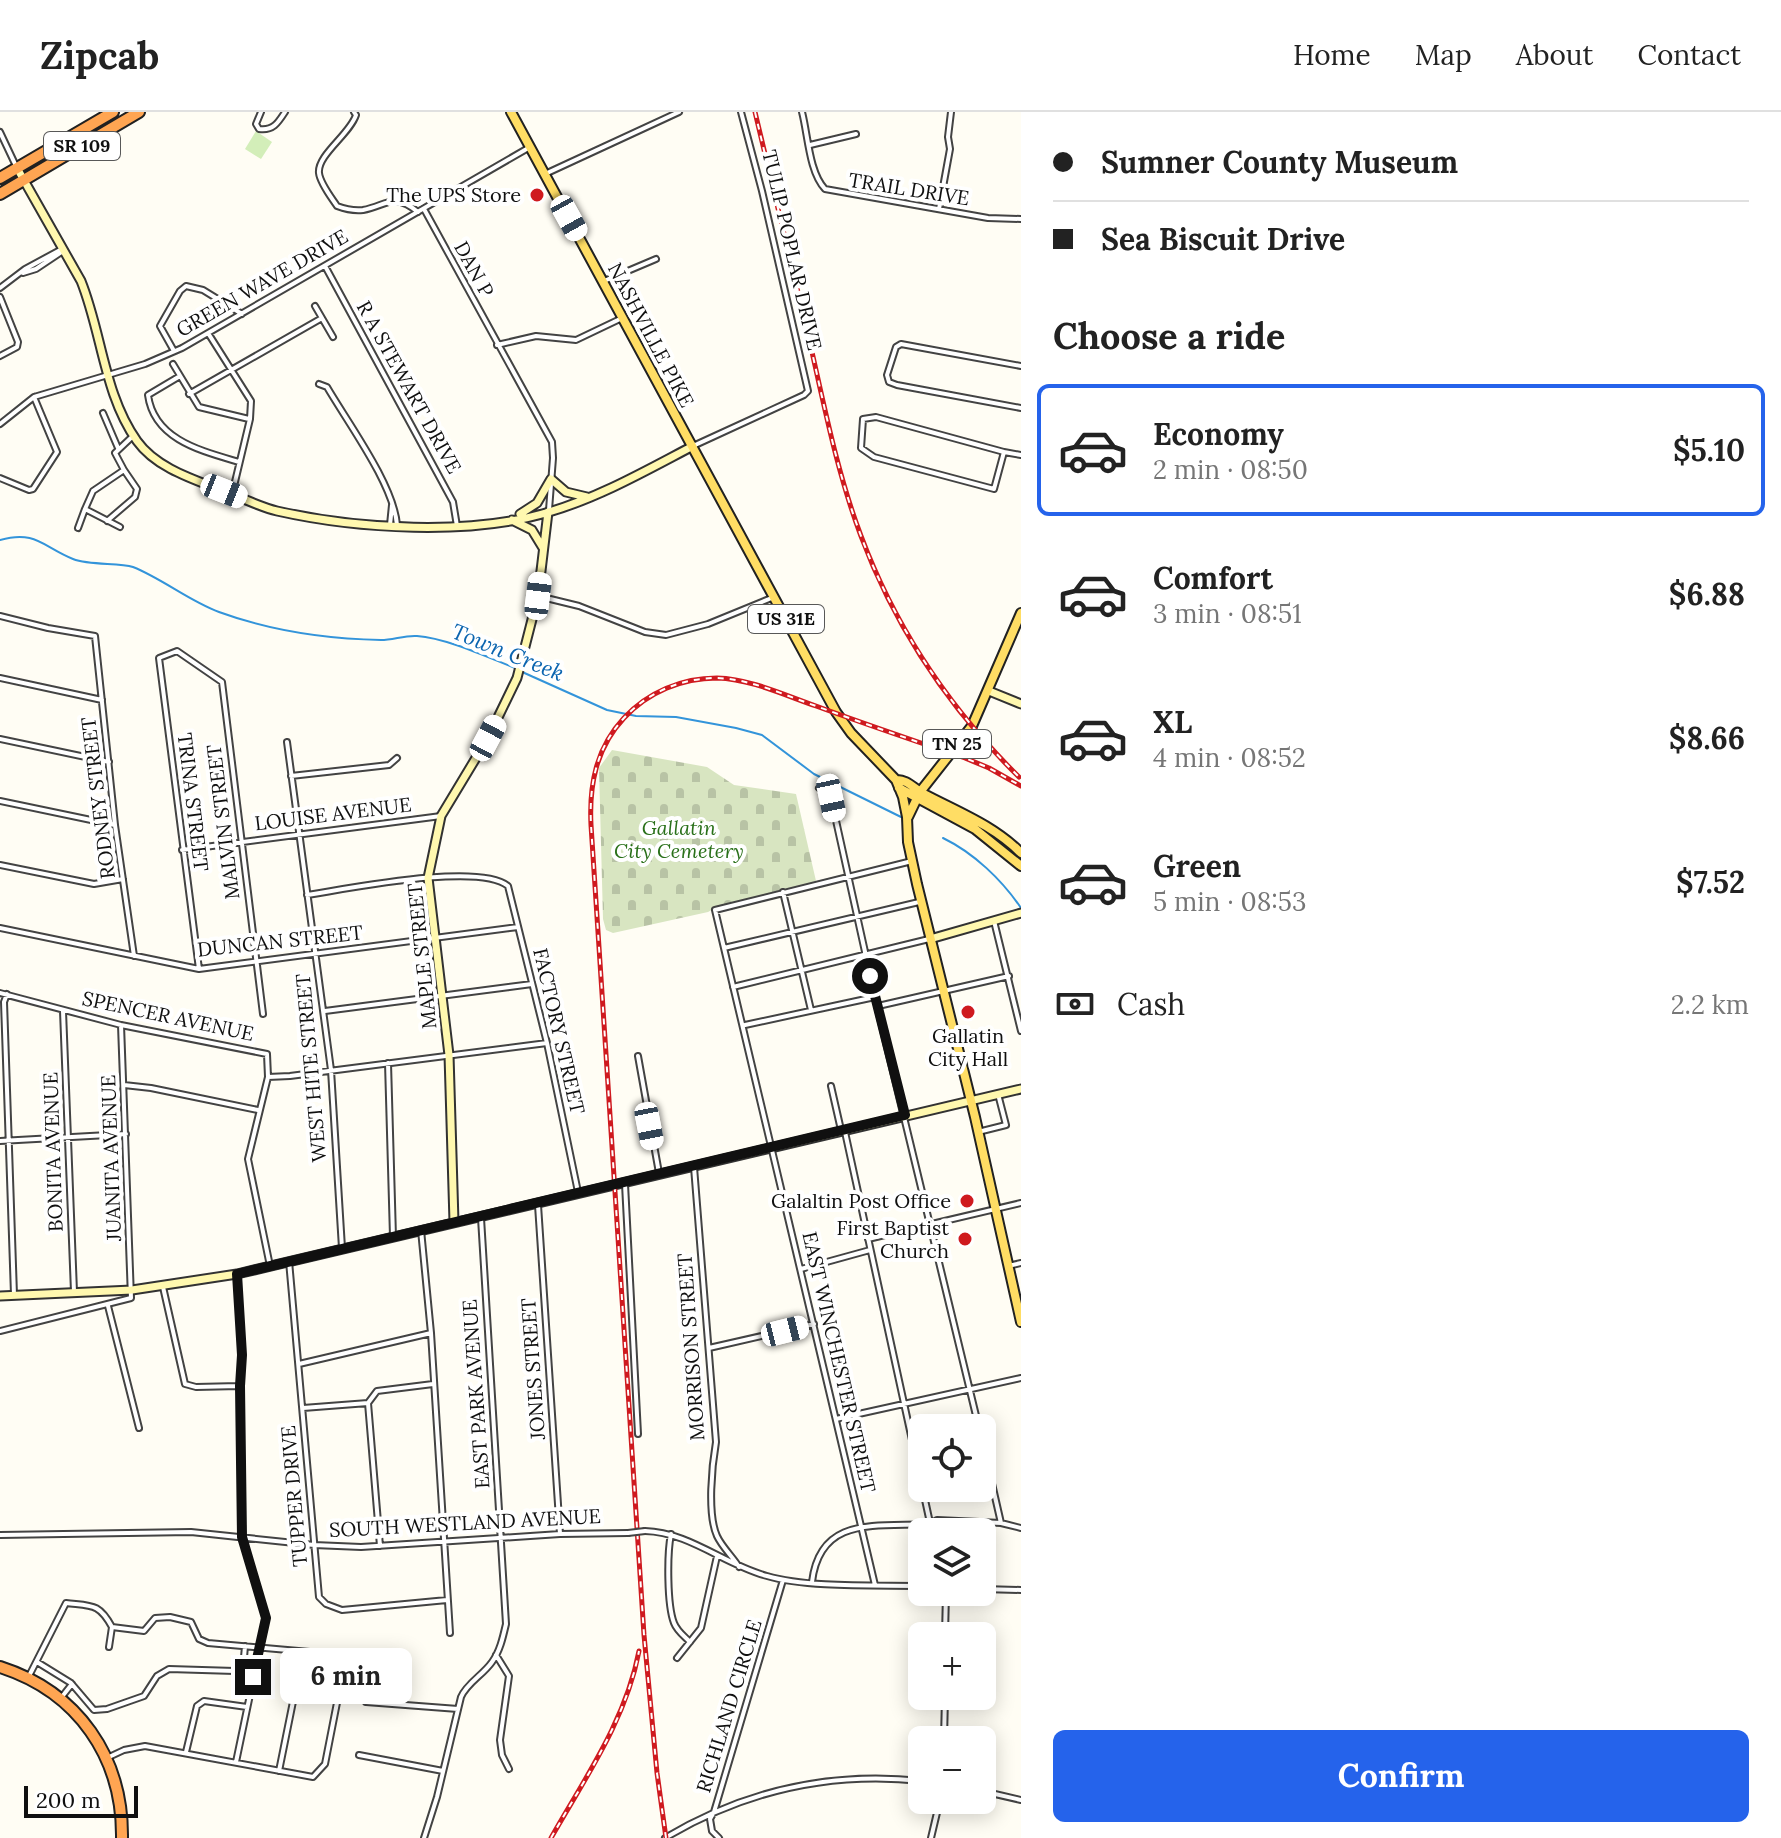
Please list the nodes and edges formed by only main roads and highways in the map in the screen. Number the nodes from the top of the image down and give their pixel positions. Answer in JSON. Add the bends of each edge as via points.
{"nodes":[{"id":1,"x":113,"y":112,"type":"edge"},
{"id":2,"x":139,"y":112,"type":"edge"},
{"id":3,"x":511,"y":112,"type":"edge"},
{"id":4,"x":0,"y":178,"type":"edge"},
{"id":5,"x":0,"y":194,"type":"edge"},
{"id":6,"x":1021,"y":613,"type":"edge"},
{"id":7,"x":897,"y":784,"type":"junction"},
{"id":8,"x":918,"y":796,"type":"junction"},
{"id":9,"x":907,"y":817,"type":"junction"},
{"id":10,"x":1002,"y":835,"type":"junction"},
{"id":11,"x":996,"y":844,"type":"junction"},
{"id":12,"x":1021,"y":853,"type":"edge"},
{"id":13,"x":1021,"y":866,"type":"edge"},
{"id":14,"x":1021,"y":1322,"type":"edge"},
{"id":15,"x":0,"y":1667,"type":"edge"},
{"id":16,"x":122,"y":1838,"type":"edge"}],
"edges":[{"from":1,"to":4,"type":"highway","number":"SR 109"},
{"from":2,"to":5,"type":"highway","number":"SR 109"},
{"from":3,"to":7,"type":"main road","name":"NASHVILLE PIKE","number":"US 31E","via":[[847,729]]},
{"from":6,"to":8,"type":"main road","number":"TN 25","via":[[972,726]]},
{"from":7,"to":8,"type":"main road","number":"US 31E","via":[[903,780]]},
{"from":7,"to":9,"type":"main road"},
{"from":8,"to":9,"type":"main road","number":"TN 25"},
{"from":8,"to":10,"type":"main road","number":"US 31E"},
{"from":8,"to":11,"type":"main road","number":"US 31E"},
{"from":9,"to":14,"type":"main road","via":[[912,861]]},
{"from":10,"to":11,"type":"main road"},
{"from":10,"to":12,"type":"main road","number":"US 31E"},
{"from":11,"to":13,"type":"main road","number":"US 31E"},
{"from":15,"to":16,"type":"highway","via":[[61,1698],[90,1730],[107,1758],[120,1799]]}]}
